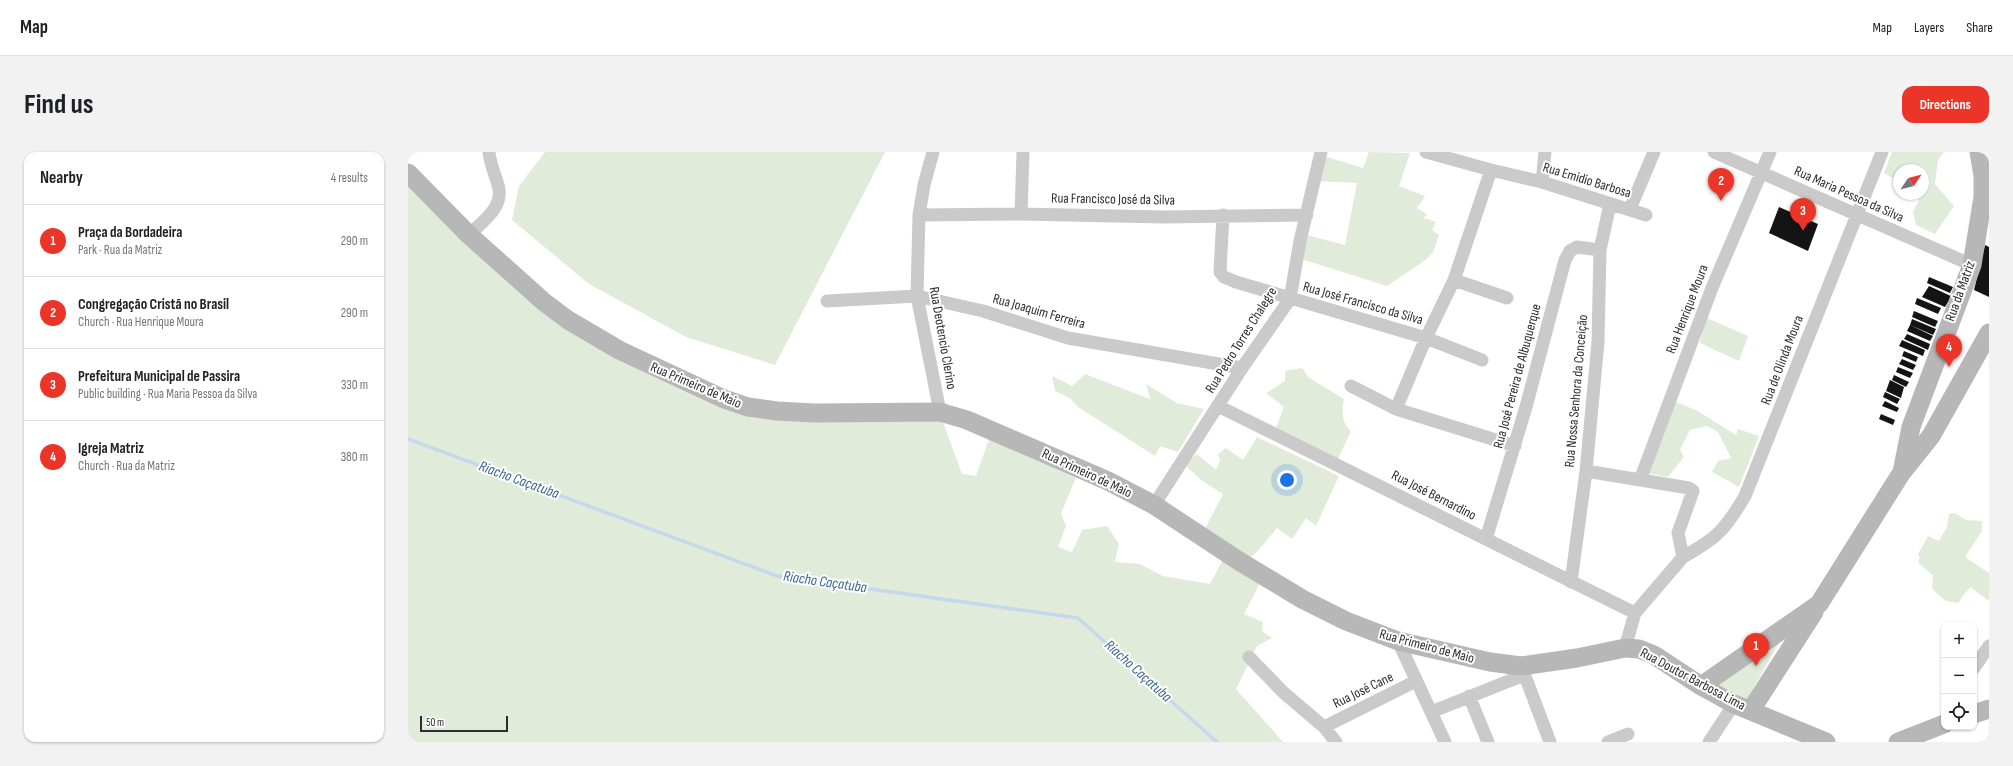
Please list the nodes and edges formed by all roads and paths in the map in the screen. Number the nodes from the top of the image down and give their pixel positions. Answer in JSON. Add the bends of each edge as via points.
{"nodes":[{"id":1,"x":488,"y":152,"type":"edge"},
{"id":2,"x":933,"y":152,"type":"edge"},
{"id":3,"x":1022,"y":152,"type":"edge"},
{"id":4,"x":1321,"y":152,"type":"edge"},
{"id":5,"x":1426,"y":152,"type":"edge"},
{"id":6,"x":1545,"y":152,"type":"edge"},
{"id":7,"x":1654,"y":152,"type":"edge"},
{"id":8,"x":1714,"y":152,"type":"edge"},
{"id":9,"x":1770,"y":152,"type":"edge"},
{"id":10,"x":1882,"y":152,"type":"edge"},
{"id":11,"x":1979,"y":152,"type":"edge"},
{"id":12,"x":1491,"y":170,"type":"junction"},
{"id":13,"x":408,"y":173,"type":"edge"},
{"id":14,"x":1761,"y":173,"type":"junction"},
{"id":15,"x":1542,"y":182,"type":"junction"},
{"id":16,"x":1610,"y":204,"type":"junction"},
{"id":17,"x":1630,"y":209,"type":"junction"},
{"id":18,"x":1021,"y":214,"type":"junction"},
{"id":19,"x":919,"y":215,"type":"junction"},
{"id":20,"x":1222,"y":215,"type":"junction"},
{"id":21,"x":1307,"y":215,"type":"junction"},
{"id":22,"x":1646,"y":215,"type":"dead end"},
{"id":23,"x":1856,"y":215,"type":"junction"},
{"id":24,"x":469,"y":236,"type":"junction"},
{"id":25,"x":1600,"y":250,"type":"junction"},
{"id":26,"x":1972,"y":265,"type":"junction"},
{"id":27,"x":1454,"y":280,"type":"junction"},
{"id":28,"x":917,"y":296,"type":"junction"},
{"id":29,"x":1290,"y":298,"type":"junction"},
{"id":30,"x":1507,"y":298,"type":"dead end"},
{"id":31,"x":827,"y":301,"type":"dead end"},
{"id":32,"x":1989,"y":333,"type":"edge"},
{"id":33,"x":1426,"y":338,"type":"junction"},
{"id":34,"x":1482,"y":360,"type":"dead end"},
{"id":35,"x":1242,"y":368,"type":"junction"},
{"id":36,"x":1351,"y":386,"type":"dead end"},
{"id":37,"x":1218,"y":406,"type":"junction"},
{"id":38,"x":1396,"y":409,"type":"junction"},
{"id":39,"x":940,"y":412,"type":"junction"},
{"id":40,"x":1910,"y":427,"type":"junction"},
{"id":41,"x":1932,"y":436,"type":"junction"},
{"id":42,"x":1515,"y":446,"type":"junction"},
{"id":43,"x":1586,"y":471,"type":"junction"},
{"id":44,"x":1902,"y":472,"type":"junction"},
{"id":45,"x":1640,"y":480,"type":"junction"},
{"id":46,"x":1154,"y":505,"type":"junction"},
{"id":47,"x":1486,"y":539,"type":"junction"},
{"id":48,"x":1683,"y":557,"type":"junction"},
{"id":49,"x":1571,"y":582,"type":"junction"},
{"id":50,"x":1819,"y":604,"type":"junction"},
{"id":51,"x":1635,"y":613,"type":"junction"},
{"id":52,"x":1398,"y":641,"type":"junction"},
{"id":53,"x":1989,"y":646,"type":"edge"},
{"id":54,"x":1625,"y":648,"type":"junction"},
{"id":55,"x":1249,"y":657,"type":"dead end"},
{"id":56,"x":1977,"y":664,"type":"edge"},
{"id":57,"x":1523,"y":671,"type":"junction"},
{"id":58,"x":1416,"y":681,"type":"junction"},
{"id":59,"x":1701,"y":686,"type":"junction"},
{"id":60,"x":1469,"y":696,"type":"junction"},
{"id":61,"x":1742,"y":707,"type":"junction"},
{"id":62,"x":1989,"y":709,"type":"edge"},
{"id":63,"x":1431,"y":712,"type":"junction"},
{"id":64,"x":1977,"y":713,"type":"edge"},
{"id":65,"x":1941,"y":721,"type":"edge"},
{"id":66,"x":1324,"y":727,"type":"junction"},
{"id":67,"x":1628,"y":734,"type":"dead end"},
{"id":68,"x":1336,"y":742,"type":"edge"},
{"id":69,"x":1445,"y":742,"type":"edge"},
{"id":70,"x":1488,"y":742,"type":"edge"},
{"id":71,"x":1550,"y":742,"type":"edge"},
{"id":72,"x":1608,"y":742,"type":"edge"},
{"id":73,"x":1709,"y":742,"type":"edge"},
{"id":74,"x":1826,"y":742,"type":"edge"},
{"id":75,"x":1898,"y":742,"type":"edge"}],
"edges":[{"from":1,"to":24,"type":"street","via":[[500,198],[494,209]]},
{"from":2,"to":19,"type":"street","name":"Rua Deotencio Clerino"},
{"from":3,"to":18,"type":"street"},
{"from":4,"to":21,"type":"street","name":"Rua Pedro Torres Chalegre"},
{"from":5,"to":12,"type":"street","name":"Rua Emidio Barbosa"},
{"from":6,"to":15,"type":"street"},
{"from":7,"to":17,"type":"street"},
{"from":8,"to":14,"type":"street","name":"Rua Maria Pessoa da Silva"},
{"from":9,"to":14,"type":"street","name":"Rua Henrique Moura"},
{"from":10,"to":23,"type":"street","name":"Rua de Olinda Moura"},
{"from":11,"to":26,"type":"street","name":"Rua da Matriz","via":[[1983,197]]},
{"from":12,"to":15,"type":"street","name":"Rua Emidio Barbosa"},
{"from":12,"to":27,"type":"street"},
{"from":13,"to":24,"type":"street","name":"Rua Primeiro de Maio"},
{"from":14,"to":23,"type":"street","name":"Rua Maria Pessoa da Silva"},
{"from":14,"to":45,"type":"street","name":"Rua Henrique Moura","via":[[1712,288]]},
{"from":15,"to":16,"type":"street","name":"Rua Emidio Barbosa"},
{"from":16,"to":17,"type":"street","name":"Rua Emidio Barbosa"},
{"from":16,"to":25,"type":"street","name":"Rua Nossa Senhora da Conceição"},
{"from":17,"to":22,"type":"street","name":"Rua Emidio Barbosa"},
{"from":18,"to":19,"type":"street","name":"Rua Francisco José da Silva"},
{"from":18,"to":20,"type":"street","name":"Rua Francisco José da Silva"},
{"from":19,"to":28,"type":"street","name":"Rua Deotencio Clerino"},
{"from":20,"to":21,"type":"street","name":"Rua Francisco José da Silva"},
{"from":20,"to":29,"type":"street","name":"Rua José Francisco da Silva","via":[[1222,275],[1236,282]]},
{"from":21,"to":29,"type":"street","name":"Rua Pedro Torres Chalegre"},
{"from":23,"to":26,"type":"street","name":"Rua Maria Pessoa da Silva"},
{"from":23,"to":48,"type":"street","name":"Rua de Olinda Moura","via":[[1745,496],[1732,518],[1717,535],[1704,546]]},
{"from":24,"to":39,"type":"street","name":"Rua Primeiro de Maio","via":[[568,320],[619,350],[724,399],[748,407],[777,411]]},
{"from":25,"to":42,"type":"street","name":"Rua José Pereira de Albuquerque","via":[[1577,247],[1570,251],[1565,260]]},
{"from":25,"to":43,"type":"street","name":"Rua Nossa Senhora da Conceição","via":[[1598,342]]},
{"from":26,"to":40,"type":"street","name":"Rua da Matriz"},
{"from":27,"to":30,"type":"street"},
{"from":27,"to":33,"type":"street"},
{"from":28,"to":31,"type":"street","name":"Rua Joaquim Ferreira"},
{"from":28,"to":35,"type":"street","name":"Rua Joaquim Ferreira","via":[[983,311],[1068,338]]},
{"from":28,"to":39,"type":"street","name":"Rua Deotencio Clerino"},
{"from":29,"to":33,"type":"street","name":"Rua José Francisco da Silva"},
{"from":29,"to":35,"type":"street","name":"Rua Pedro Torres Chalegre"},
{"from":32,"to":41,"type":"street","name":"Rua da Matriz"},
{"from":33,"to":34,"type":"street","name":"Rua José Francisco da Silva"},
{"from":33,"to":38,"type":"street"},
{"from":35,"to":37,"type":"street","name":"Rua Pedro Torres Chalegre"},
{"from":36,"to":38,"type":"street"},
{"from":37,"to":46,"type":"street","name":"Rua Pedro Torres Chalegre"},
{"from":37,"to":47,"type":"street","name":"Rua José Bernardino"},
{"from":38,"to":42,"type":"street"},
{"from":39,"to":46,"type":"street","name":"Rua Primeiro de Maio","via":[[967,420],[1108,481]]},
{"from":40,"to":41,"type":"street"},
{"from":40,"to":44,"type":"street","name":"Rua da Matriz"},
{"from":41,"to":44,"type":"street","name":"Rua da Matriz"},
{"from":42,"to":47,"type":"street","name":"Rua José Pereira de Albuquerque"},
{"from":43,"to":45,"type":"street"},
{"from":43,"to":49,"type":"street","name":"Rua Nossa Senhora da Conceição"},
{"from":44,"to":50,"type":"street","name":"Rua da Matriz"},
{"from":45,"to":48,"type":"street","via":[[1689,488],[1693,491],[1679,526]]},
{"from":46,"to":52,"type":"street","name":"Rua Primeiro de Maio","via":[[1238,562],[1302,599],[1346,621]]},
{"from":47,"to":49,"type":"street","name":"Rua José Bernardino"},
{"from":48,"to":51,"type":"street"},
{"from":49,"to":51,"type":"street","name":"Rua José Bernardino"},
{"from":50,"to":59,"type":"street","name":"Rua da Matriz"},
{"from":50,"to":61,"type":"street"},
{"from":51,"to":54,"type":"street"},
{"from":52,"to":57,"type":"street","name":"Rua Primeiro de Maio"},
{"from":52,"to":58,"type":"street"},
{"from":53,"to":56,"type":"street"},
{"from":54,"to":57,"type":"street","name":"Rua Primeiro de Maio"},
{"from":54,"to":59,"type":"street","name":"Rua Doutor Barbosa Lima","via":[[1647,652]]},
{"from":55,"to":66,"type":"street","via":[[1284,693]]},
{"from":57,"to":60,"type":"street"},
{"from":57,"to":71,"type":"street"},
{"from":58,"to":63,"type":"street"},
{"from":58,"to":66,"type":"street","name":"Rua José Cane"},
{"from":59,"to":61,"type":"street","name":"Rua Doutor Barbosa Lima"},
{"from":60,"to":63,"type":"street"},
{"from":60,"to":70,"type":"street"},
{"from":61,"to":73,"type":"street"},
{"from":61,"to":74,"type":"street","name":"Rua Doutor Barbosa Lima"},
{"from":62,"to":64,"type":"street"},
{"from":63,"to":69,"type":"street"},
{"from":65,"to":75,"type":"street"},
{"from":66,"to":68,"type":"street"},
{"from":67,"to":72,"type":"street"}]}
